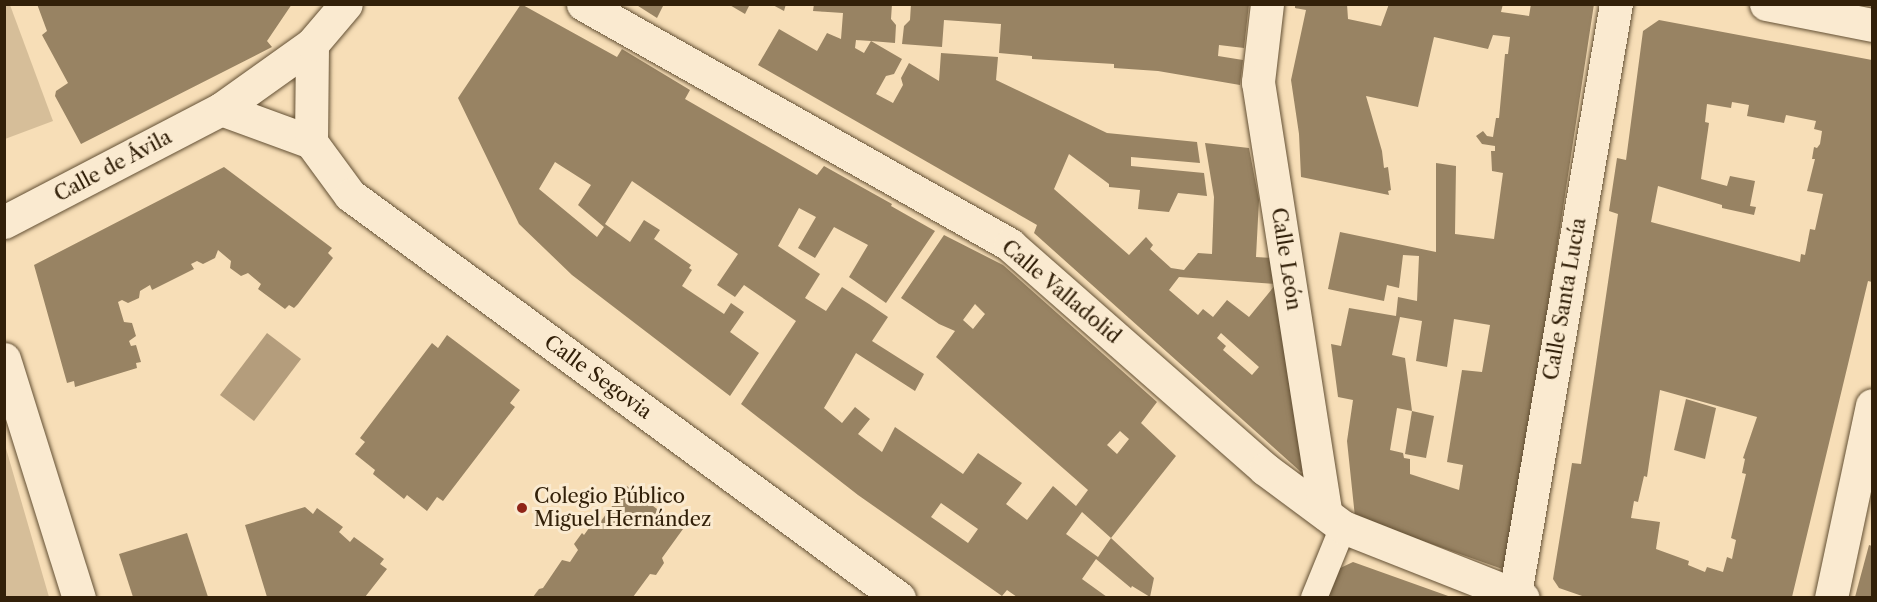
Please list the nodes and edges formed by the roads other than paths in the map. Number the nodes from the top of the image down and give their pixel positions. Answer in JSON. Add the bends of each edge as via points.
{"nodes":[{"id":1,"x":346,"y":4,"type":"edge"},
{"id":2,"x":583,"y":4,"type":"edge"},
{"id":3,"x":1267,"y":4,"type":"edge"},
{"id":4,"x":1616,"y":4,"type":"edge"},
{"id":5,"x":1766,"y":4,"type":"edge"},
{"id":6,"x":1872,"y":25,"type":"edge"},
{"id":7,"x":312,"y":44,"type":"junction"},
{"id":8,"x":221,"y":109,"type":"junction"},
{"id":9,"x":311,"y":142,"type":"junction"},
{"id":10,"x":4,"y":222,"type":"edge"},
{"id":11,"x":4,"y":359,"type":"edge"},
{"id":12,"x":1872,"y":405,"type":"edge"},
{"id":13,"x":1862,"y":514,"type":"edge"},
{"id":14,"x":1335,"y":521,"type":"junction"},
{"id":15,"x":1519,"y":596,"type":"edge"},
{"id":16,"x":79,"y":597,"type":"edge"},
{"id":17,"x":899,"y":597,"type":"edge"},
{"id":18,"x":1314,"y":597,"type":"edge"},
{"id":19,"x":1831,"y":597,"type":"edge"}],
"edges":[{"from":1,"to":7,"type":"street","name":"Calle de Ávila"},
{"from":2,"to":14,"type":"street","name":"Calle Valladolid","via":[[1010,245],[1265,469]]},
{"from":3,"to":14,"type":"street","name":"Calle León","via":[[1258,82]]},
{"from":4,"to":15,"type":"street","name":"Calle Santa Lucía"},
{"from":5,"to":6,"type":"street"},
{"from":7,"to":8,"type":"street","name":"Calle de Ávila"},
{"from":7,"to":9,"type":"street"},
{"from":8,"to":9,"type":"street"},
{"from":8,"to":10,"type":"street","name":"Calle de Ávila"},
{"from":9,"to":17,"type":"street","name":"Calle Segovia","via":[[350,195]]},
{"from":11,"to":16,"type":"street"},
{"from":12,"to":13,"type":"street"},
{"from":13,"to":19,"type":"street"},
{"from":14,"to":15,"type":"street","name":"Calle Valladolid"},
{"from":14,"to":18,"type":"street"}]}
